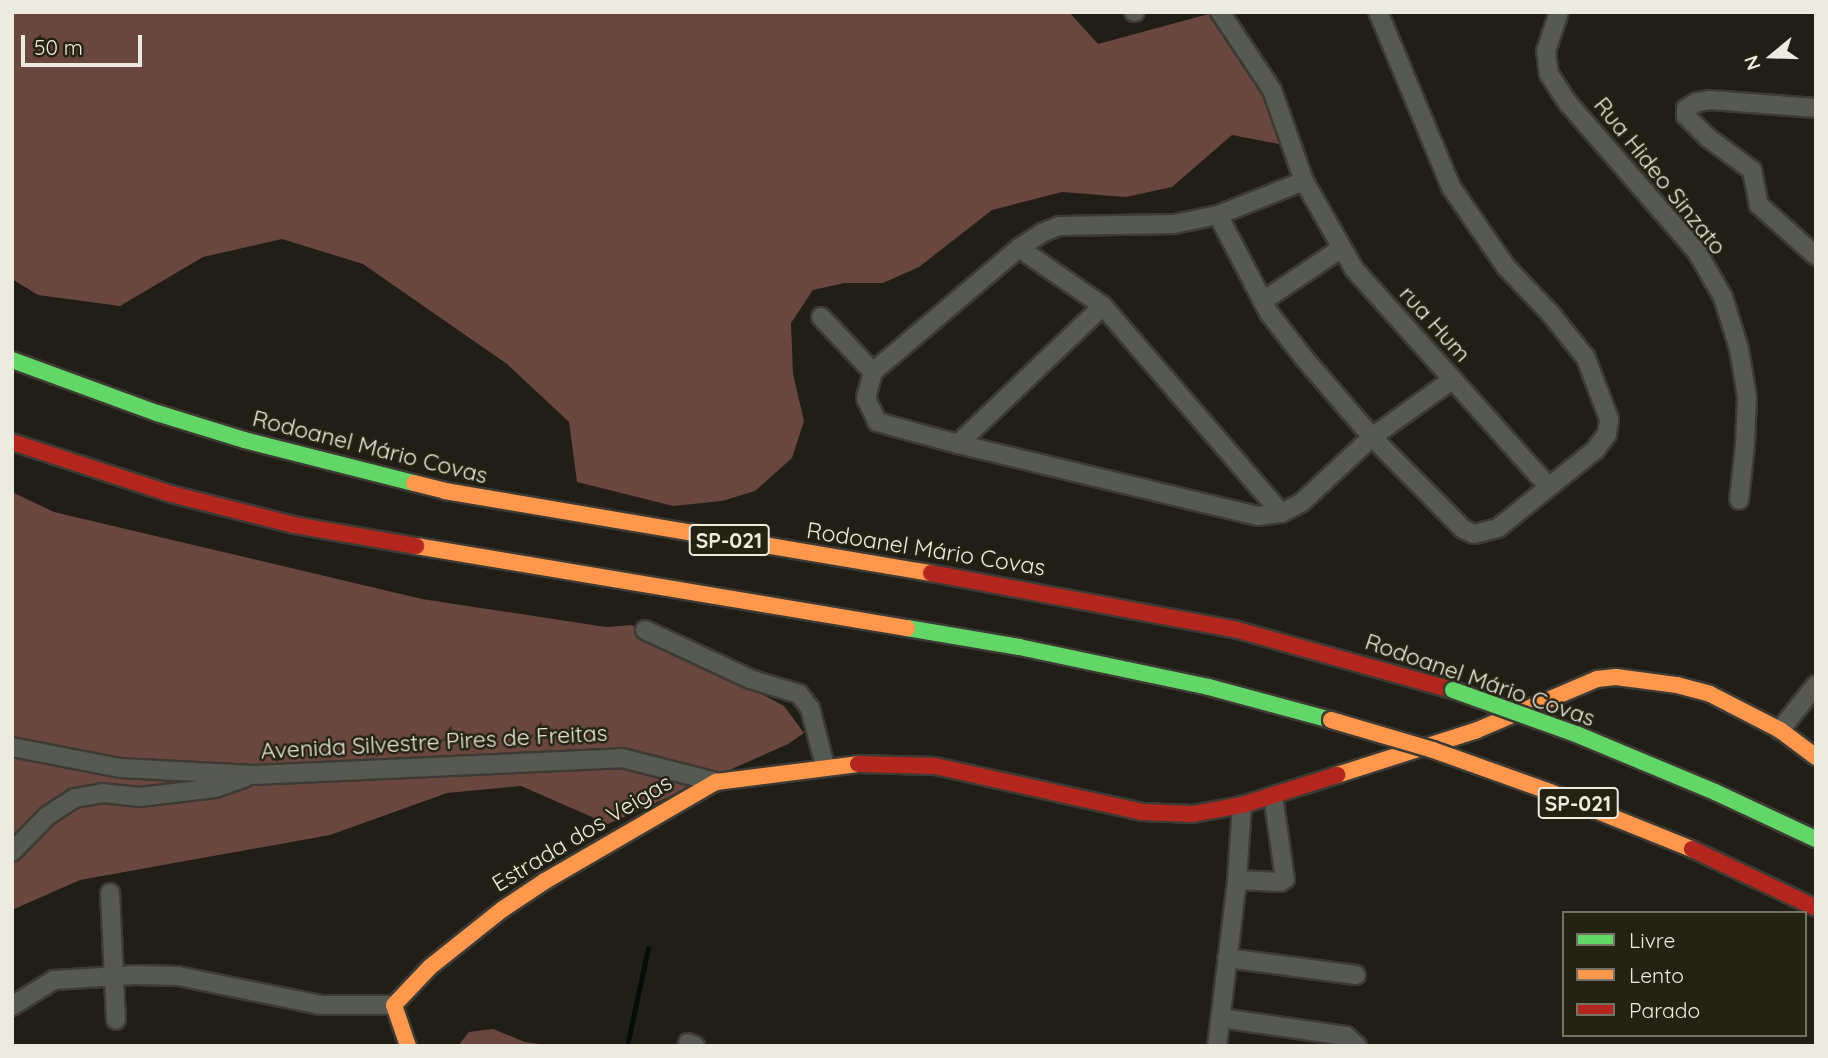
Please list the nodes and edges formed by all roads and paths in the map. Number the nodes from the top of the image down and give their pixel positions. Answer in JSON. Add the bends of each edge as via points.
{"nodes":[{"id":1,"x":1220,"y":12,"type":"edge"},
{"id":2,"x":1378,"y":12,"type":"edge"},
{"id":3,"x":1559,"y":12,"type":"edge"},
{"id":4,"x":1816,"y":108,"type":"edge"},
{"id":5,"x":1304,"y":181,"type":"junction"},
{"id":6,"x":1218,"y":215,"type":"junction"},
{"id":7,"x":1018,"y":248,"type":"junction"},
{"id":8,"x":1340,"y":249,"type":"junction"},
{"id":9,"x":1816,"y":257,"type":"edge"},
{"id":10,"x":1263,"y":301,"type":"junction"},
{"id":11,"x":1103,"y":306,"type":"junction"},
{"id":12,"x":821,"y":317,"type":"dead end"},
{"id":13,"x":12,"y":360,"type":"edge"},
{"id":14,"x":873,"y":372,"type":"junction"},
{"id":15,"x":1452,"y":380,"type":"junction"},
{"id":16,"x":1372,"y":437,"type":"junction"},
{"id":17,"x":12,"y":442,"type":"edge"},
{"id":18,"x":958,"y":444,"type":"junction"},
{"id":19,"x":1548,"y":486,"type":"junction"},
{"id":20,"x":1739,"y":500,"type":"dead end"},
{"id":21,"x":1281,"y":513,"type":"junction"},
{"id":22,"x":645,"y":630,"type":"dead end"},
{"id":23,"x":1816,"y":685,"type":"edge"},
{"id":24,"x":1780,"y":730,"type":"junction"},
{"id":25,"x":12,"y":747,"type":"edge"},
{"id":26,"x":1816,"y":757,"type":"edge"},
{"id":27,"x":825,"y":766,"type":"junction"},
{"id":28,"x":254,"y":775,"type":"junction"},
{"id":29,"x":716,"y":782,"type":"junction"},
{"id":30,"x":1273,"y":796,"type":"junction"},
{"id":31,"x":1242,"y":805,"type":"junction"},
{"id":32,"x":1816,"y":839,"type":"edge"},
{"id":33,"x":12,"y":852,"type":"edge"},
{"id":34,"x":1237,"y":880,"type":"junction"},
{"id":35,"x":110,"y":893,"type":"dead end"},
{"id":36,"x":1816,"y":908,"type":"edge"},
{"id":37,"x":1227,"y":958,"type":"junction"},
{"id":38,"x":1356,"y":975,"type":"dead end"},
{"id":39,"x":114,"y":976,"type":"junction"},
{"id":40,"x":394,"y":1005,"type":"junction"},
{"id":41,"x":12,"y":1006,"type":"edge"},
{"id":42,"x":1221,"y":1018,"type":"junction"},
{"id":43,"x":116,"y":1020,"type":"dead end"},
{"id":44,"x":408,"y":1046,"type":"edge"},
{"id":45,"x":1217,"y":1046,"type":"edge"},
{"id":46,"x":1357,"y":1046,"type":"edge"}],
"edges":[{"from":1,"to":5,"type":"street","via":[[1272,90]]},
{"from":2,"to":19,"type":"street","via":[[1451,187],[1506,267],[1586,358],[1609,419],[1607,434],[1595,450]]},
{"from":3,"to":20,"type":"street","name":"Rua Hideo Sinzato","via":[[1546,51],[1549,74],[1568,103],[1697,252],[1723,297],[1739,349],[1746,397]]},
{"from":4,"to":9,"type":"street","via":[[1710,100],[1697,102],[1686,110],[1686,116],[1752,170],[1759,205]]},
{"from":5,"to":6,"type":"street"},
{"from":5,"to":8,"type":"street","name":"rua Hum"},
{"from":6,"to":7,"type":"street","via":[[1174,223],[1059,226]]},
{"from":6,"to":10,"type":"street"},
{"from":7,"to":11,"type":"street"},
{"from":7,"to":14,"type":"street"},
{"from":8,"to":10,"type":"street"},
{"from":8,"to":15,"type":"street","name":"rua Hum"},
{"from":10,"to":16,"type":"street","via":[[1304,358]]},
{"from":11,"to":18,"type":"street"},
{"from":11,"to":21,"type":"street"},
{"from":12,"to":14,"type":"street"},
{"from":13,"to":32,"type":"main road","name":"Rodoanel Mário Covas","number":"SP-021","bridge":true,"via":[[207,429],[421,486],[541,510],[1085,599],[1234,629],[1453,690],[1576,734]]},
{"from":14,"to":18,"type":"street","via":[[866,398],[877,422]]},
{"from":15,"to":16,"type":"street"},
{"from":15,"to":19,"type":"street","name":"rua Hum"},
{"from":16,"to":19,"type":"street","via":[[1463,529],[1474,534],[1498,528]]},
{"from":16,"to":21,"type":"street","via":[[1301,503]]},
{"from":17,"to":36,"type":"main road","number":"SP-021","bridge":true,"via":[[171,494],[294,525],[1019,647],[1219,690],[1433,750],[1550,792],[1699,852]]},
{"from":18,"to":21,"type":"street","via":[[1257,516]]},
{"from":22,"to":27,"type":"street","via":[[750,679],[799,694],[810,708]]},
{"from":23,"to":24,"type":"street"},
{"from":24,"to":26,"type":"main road","name":"Avenida Silvestre Pires de Freitas"},
{"from":24,"to":30,"type":"main road","name":"Avenida Silvestre Pires de Freitas","via":[[1710,694],[1641,679],[1597,679],[1475,731]]},
{"from":25,"to":28,"type":"street","name":"Avenida Silvestre Pires de Freitas","via":[[120,768]]},
{"from":27,"to":29,"type":"main road","name":"Avenida Silvestre Pires de Freitas"},
{"from":27,"to":31,"type":"main road","name":"Avenida Silvestre Pires de Freitas","via":[[935,766],[1161,815]]},
{"from":28,"to":29,"type":"street","name":"Avenida Silvestre Pires de Freitas","via":[[622,758]]},
{"from":28,"to":33,"type":"street","via":[[215,788],[140,797],[102,793],[75,798],[47,816]]},
{"from":29,"to":40,"type":"main road","name":"Estrada dos Veigas","via":[[503,909],[430,967]]},
{"from":30,"to":31,"type":"main road","name":"Avenida Silvestre Pires de Freitas"},
{"from":30,"to":34,"type":"street","via":[[1285,879]]},
{"from":31,"to":34,"type":"street"},
{"from":34,"to":37,"type":"street"},
{"from":35,"to":39,"type":"street"},
{"from":37,"to":38,"type":"street"},
{"from":37,"to":42,"type":"street"},
{"from":39,"to":40,"type":"street","via":[[178,976],[320,1005]]},
{"from":39,"to":41,"type":"street","via":[[54,980]]},
{"from":39,"to":43,"type":"street"},
{"from":40,"to":44,"type":"main road"},
{"from":42,"to":45,"type":"street"},
{"from":42,"to":46,"type":"street","via":[[1346,1036]]}]}
